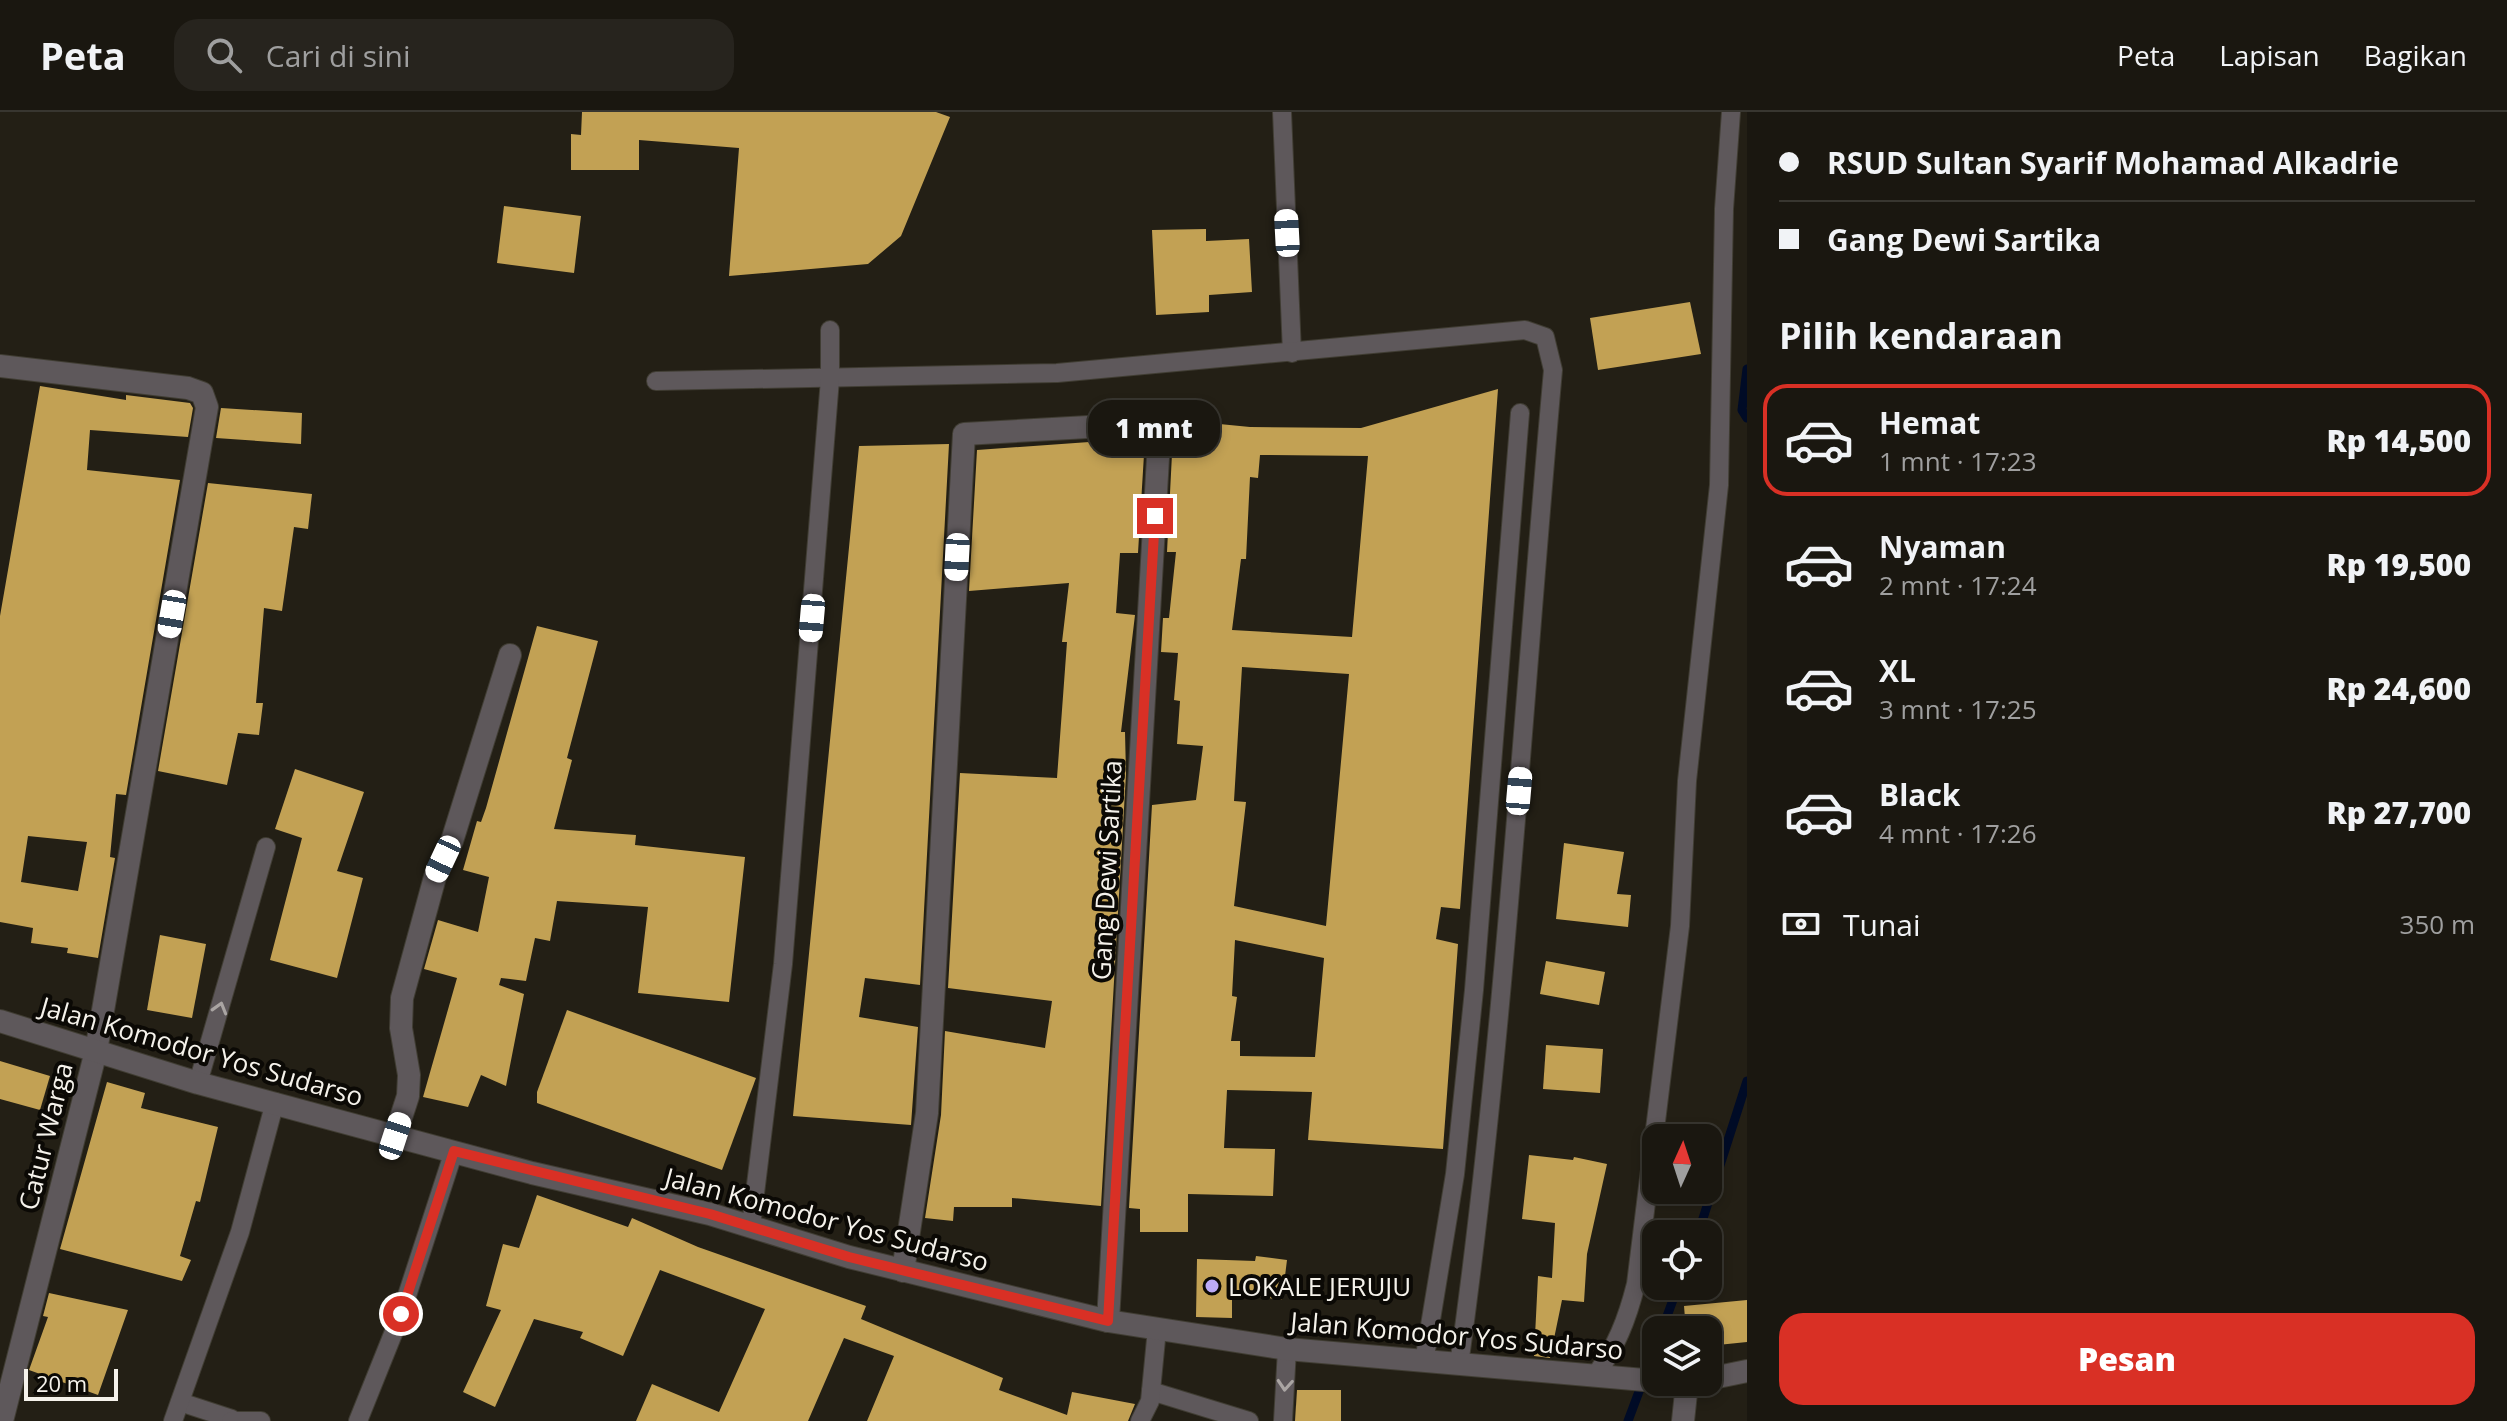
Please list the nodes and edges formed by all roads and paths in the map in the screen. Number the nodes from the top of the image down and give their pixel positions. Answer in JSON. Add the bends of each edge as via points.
{"nodes":[{"id":1,"x":1282,"y":112,"type":"edge"},
{"id":2,"x":1731,"y":112,"type":"edge"},
{"id":3,"x":830,"y":330,"type":"dead end"},
{"id":4,"x":1292,"y":353,"type":"junction"},
{"id":5,"x":0,"y":366,"type":"edge"},
{"id":6,"x":830,"y":379,"type":"junction"},
{"id":7,"x":656,"y":381,"type":"dead end"},
{"id":8,"x":1520,"y":413,"type":"dead end"},
{"id":9,"x":510,"y":655,"type":"dead end"},
{"id":10,"x":266,"y":847,"type":"dead end"},
{"id":11,"x":0,"y":1021,"type":"edge"},
{"id":12,"x":96,"y":1051,"type":"junction"},
{"id":13,"x":198,"y":1083,"type":"junction"},
{"id":14,"x":275,"y":1102,"type":"junction"},
{"id":15,"x":395,"y":1136,"type":"junction"},
{"id":16,"x":454,"y":1151,"type":"junction"},
{"id":17,"x":751,"y":1226,"type":"junction"},
{"id":18,"x":903,"y":1271,"type":"junction"},
{"id":19,"x":1108,"y":1321,"type":"junction"},
{"id":20,"x":1157,"y":1329,"type":"junction"},
{"id":21,"x":1287,"y":1349,"type":"junction"},
{"id":22,"x":1424,"y":1362,"type":"junction"},
{"id":23,"x":1459,"y":1365,"type":"junction"},
{"id":24,"x":1747,"y":1371,"type":"edge"},
{"id":25,"x":1722,"y":1376,"type":"edge"},
{"id":26,"x":1600,"y":1377,"type":"junction"},
{"id":27,"x":1642,"y":1380,"type":"edge"},
{"id":28,"x":1151,"y":1391,"type":"junction"},
{"id":29,"x":1687,"y":1396,"type":"edge"},
{"id":30,"x":180,"y":1402,"type":"junction"},
{"id":31,"x":231,"y":1420,"type":"edge"},
{"id":32,"x":2,"y":1421,"type":"edge"},
{"id":33,"x":173,"y":1421,"type":"edge"},
{"id":34,"x":261,"y":1421,"type":"edge"},
{"id":35,"x":358,"y":1421,"type":"edge"},
{"id":36,"x":1140,"y":1421,"type":"edge"},
{"id":37,"x":1249,"y":1421,"type":"edge"},
{"id":38,"x":1283,"y":1421,"type":"edge"},
{"id":39,"x":1683,"y":1421,"type":"edge"}],
"edges":[{"from":1,"to":4,"type":"lane"},
{"from":2,"to":26,"type":"lane","via":[[1719,485],[1687,781],[1680,926],[1636,1284],[1626,1324]]},
{"from":3,"to":6,"type":"lane"},
{"from":4,"to":6,"type":"lane","via":[[1057,373]]},
{"from":4,"to":23,"type":"lane","via":[[1525,330],[1545,337],[1551,351],[1506,941],[1482,1202]]},
{"from":5,"to":12,"type":"street","name":"Catur Warga","via":[[188,388],[207,400]]},
{"from":6,"to":7,"type":"lane"},
{"from":6,"to":17,"type":"lane","via":[[783,964]]},
{"from":8,"to":22,"type":"lane","via":[[1473,1006],[1455,1174]]},
{"from":9,"to":15,"type":"street","via":[[452,841],[435,877],[402,998],[408,1086]]},
{"from":13,"to":10,"type":"lane","one_way":true},
{"from":11,"to":12,"type":"street","name":"Jalan Komodor Yos Sudarso"},
{"from":12,"to":13,"type":"street","name":"Jalan Komodor Yos Sudarso"},
{"from":12,"to":32,"type":"street","name":"Catur Warga"},
{"from":13,"to":14,"type":"street","name":"Jalan Komodor Yos Sudarso"},
{"from":14,"to":15,"type":"street","name":"Jalan Komodor Yos Sudarso"},
{"from":14,"to":30,"type":"lane","via":[[240,1232]]},
{"from":15,"to":16,"type":"street","name":"Jalan Komodor Yos Sudarso"},
{"from":16,"to":17,"type":"street","name":"Jalan Komodor Yos Sudarso"},
{"from":16,"to":35,"type":"lane","via":[[401,1314]]},
{"from":17,"to":18,"type":"street","name":"Jalan Komodor Yos Sudarso"},
{"from":18,"to":19,"type":"street","name":"Jalan Komodor Yos Sudarso"},
{"from":18,"to":19,"type":"street","name":"Gang Dewi Sartika","via":[[927,1113],[964,434],[1160,423]]},
{"from":19,"to":20,"type":"street","name":"Jalan Komodor Yos Sudarso"},
{"from":20,"to":21,"type":"street","name":"Jalan Komodor Yos Sudarso"},
{"from":20,"to":28,"type":"lane"},
{"from":21,"to":22,"type":"street","name":"Jalan Komodor Yos Sudarso"},
{"from":21,"to":38,"type":"lane","one_way":true},
{"from":22,"to":23,"type":"street","name":"Jalan Komodor Yos Sudarso"},
{"from":23,"to":26,"type":"street","name":"Jalan Komodor Yos Sudarso"},
{"from":24,"to":25,"type":"street"},
{"from":26,"to":27,"type":"street","name":"Jalan Komodor Yos Sudarso"},
{"from":28,"to":36,"type":"lane"},
{"from":28,"to":37,"type":"lane"},
{"from":29,"to":39,"type":"street"},
{"from":30,"to":31,"type":"lane"},
{"from":30,"to":33,"type":"lane"},
{"from":31,"to":34,"type":"lane"}]}
